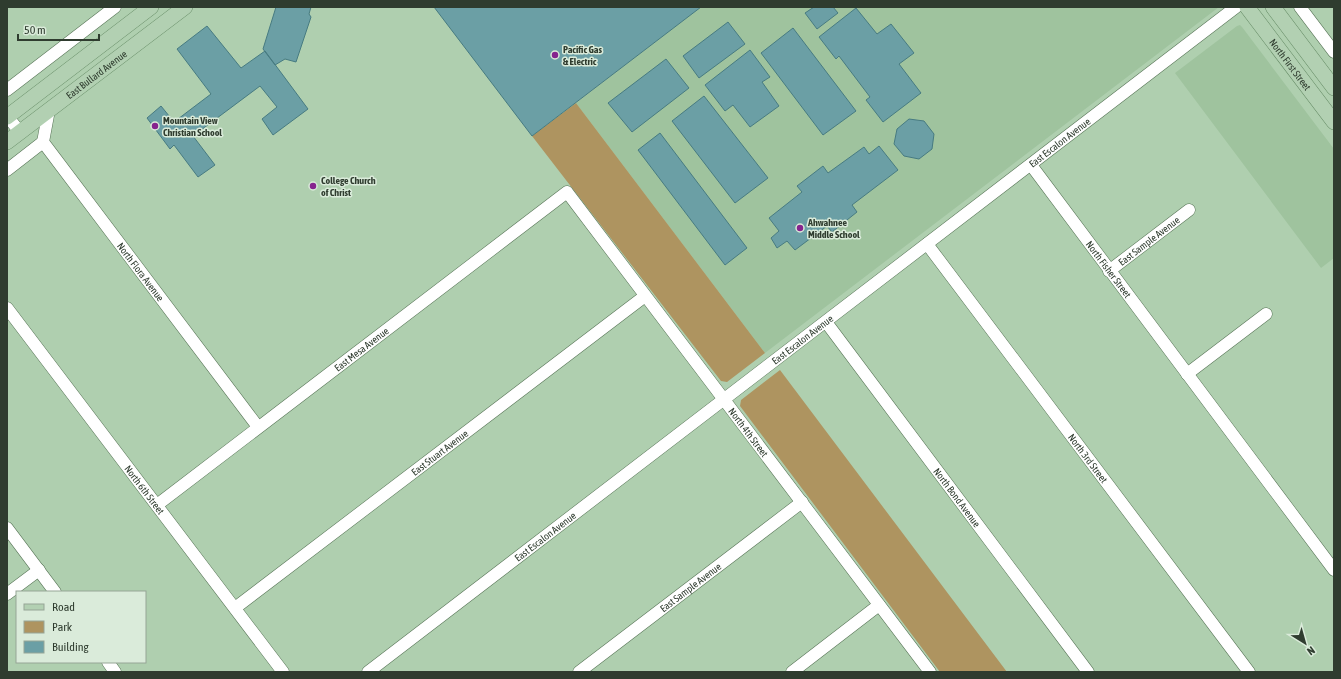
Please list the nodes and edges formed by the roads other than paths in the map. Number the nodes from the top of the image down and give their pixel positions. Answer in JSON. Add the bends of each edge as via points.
{"nodes":[{"id":1,"x":115,"y":7,"type":"edge"},
{"id":2,"x":151,"y":7,"type":"edge"},
{"id":3,"x":185,"y":7,"type":"edge"},
{"id":4,"x":1236,"y":7,"type":"edge"},
{"id":5,"x":1247,"y":7,"type":"edge"},
{"id":6,"x":1273,"y":7,"type":"edge"},
{"id":7,"x":1300,"y":7,"type":"edge"},
{"id":8,"x":1334,"y":52,"type":"edge"},
{"id":9,"x":1334,"y":88,"type":"edge"},
{"id":10,"x":7,"y":90,"type":"edge"},
{"id":11,"x":49,"y":110,"type":"junction"},
{"id":12,"x":7,"y":116,"type":"edge"},
{"id":13,"x":1334,"y":122,"type":"edge"},
{"id":14,"x":20,"y":132,"type":"junction"},
{"id":15,"x":7,"y":142,"type":"edge"},
{"id":16,"x":43,"y":142,"type":"junction"},
{"id":17,"x":1031,"y":165,"type":"junction"},
{"id":18,"x":7,"y":170,"type":"edge"},
{"id":19,"x":567,"y":192,"type":"joint"},
{"id":20,"x":1189,"y":210,"type":"dead end"},
{"id":21,"x":928,"y":244,"type":"junction"},
{"id":22,"x":1109,"y":271,"type":"junction"},
{"id":23,"x":645,"y":296,"type":"junction"},
{"id":24,"x":7,"y":308,"type":"edge"},
{"id":25,"x":1266,"y":314,"type":"dead end"},
{"id":26,"x":826,"y":322,"type":"junction"},
{"id":27,"x":1187,"y":374,"type":"junction"},
{"id":28,"x":724,"y":400,"type":"junction"},
{"id":29,"x":258,"y":427,"type":"junction"},
{"id":30,"x":802,"y":502,"type":"junction"},
{"id":31,"x":156,"y":505,"type":"junction"},
{"id":32,"x":7,"y":528,"type":"edge"},
{"id":33,"x":39,"y":570,"type":"junction"},
{"id":34,"x":1334,"y":570,"type":"edge"},
{"id":35,"x":54,"y":591,"type":"edge"},
{"id":36,"x":7,"y":594,"type":"edge"},
{"id":37,"x":879,"y":605,"type":"junction"},
{"id":38,"x":235,"y":608,"type":"junction"},
{"id":39,"x":109,"y":663,"type":"edge"},
{"id":40,"x":115,"y":672,"type":"edge"},
{"id":41,"x":283,"y":672,"type":"edge"},
{"id":42,"x":368,"y":672,"type":"edge"},
{"id":43,"x":579,"y":672,"type":"edge"},
{"id":44,"x":792,"y":672,"type":"edge"},
{"id":45,"x":930,"y":672,"type":"edge"},
{"id":46,"x":1088,"y":672,"type":"edge"},
{"id":47,"x":1249,"y":672,"type":"edge"}],
"edges":[{"from":1,"to":10,"type":"street"},
{"from":2,"to":12,"type":"main road","name":"East Bullard Avenue"},
{"from":3,"to":11,"type":"main road","name":"East Bullard Avenue"},
{"from":4,"to":17,"type":"street","name":"East Escalon Avenue"},
{"from":5,"to":13,"type":"main road","name":"North First Street"},
{"from":6,"to":9,"type":"main road","name":"North First Street"},
{"from":7,"to":8,"type":"street"},
{"from":11,"to":14,"type":"main road","name":"East Bullard Avenue"},
{"from":11,"to":16,"type":"street"},
{"from":12,"to":14,"type":"street"},
{"from":14,"to":15,"type":"main road","name":"East Bullard Avenue"},
{"from":16,"to":18,"type":"street"},
{"from":16,"to":29,"type":"street","name":"North Flora Avenue"},
{"from":17,"to":21,"type":"street","name":"East Escalon Avenue"},
{"from":17,"to":22,"type":"street","name":"North Fisher Street"},
{"from":19,"to":23,"type":"street","name":"North 4th Street"},
{"from":19,"to":29,"type":"street","name":"East Mesa Avenue"},
{"from":20,"to":22,"type":"street","name":"East Sample Avenue"},
{"from":21,"to":26,"type":"street","name":"East Escalon Avenue"},
{"from":21,"to":47,"type":"street","name":"North 3rd Street"},
{"from":22,"to":27,"type":"street","name":"North Fisher Street"},
{"from":23,"to":28,"type":"street","name":"North 4th Street"},
{"from":23,"to":38,"type":"street","name":"East Stuart Avenue"},
{"from":24,"to":31,"type":"street","name":"North 6th Street"},
{"from":25,"to":27,"type":"street"},
{"from":26,"to":28,"type":"street","name":"East Escalon Avenue"},
{"from":26,"to":46,"type":"street","name":"North Bond Avenue"},
{"from":27,"to":34,"type":"street","name":"North Fisher Street"},
{"from":28,"to":30,"type":"street","name":"North 4th Street"},
{"from":28,"to":42,"type":"street","name":"East Escalon Avenue"},
{"from":29,"to":31,"type":"street","name":"East Mesa Avenue"},
{"from":30,"to":37,"type":"street","name":"North 4th Street"},
{"from":30,"to":43,"type":"street","name":"East Sample Avenue"},
{"from":31,"to":38,"type":"street","name":"North 6th Street"},
{"from":32,"to":33,"type":"street"},
{"from":33,"to":35,"type":"street"},
{"from":33,"to":36,"type":"street"},
{"from":37,"to":44,"type":"street"},
{"from":37,"to":45,"type":"street","name":"North 4th Street"},
{"from":38,"to":41,"type":"street","name":"North 6th Street"},
{"from":39,"to":40,"type":"street"}]}
